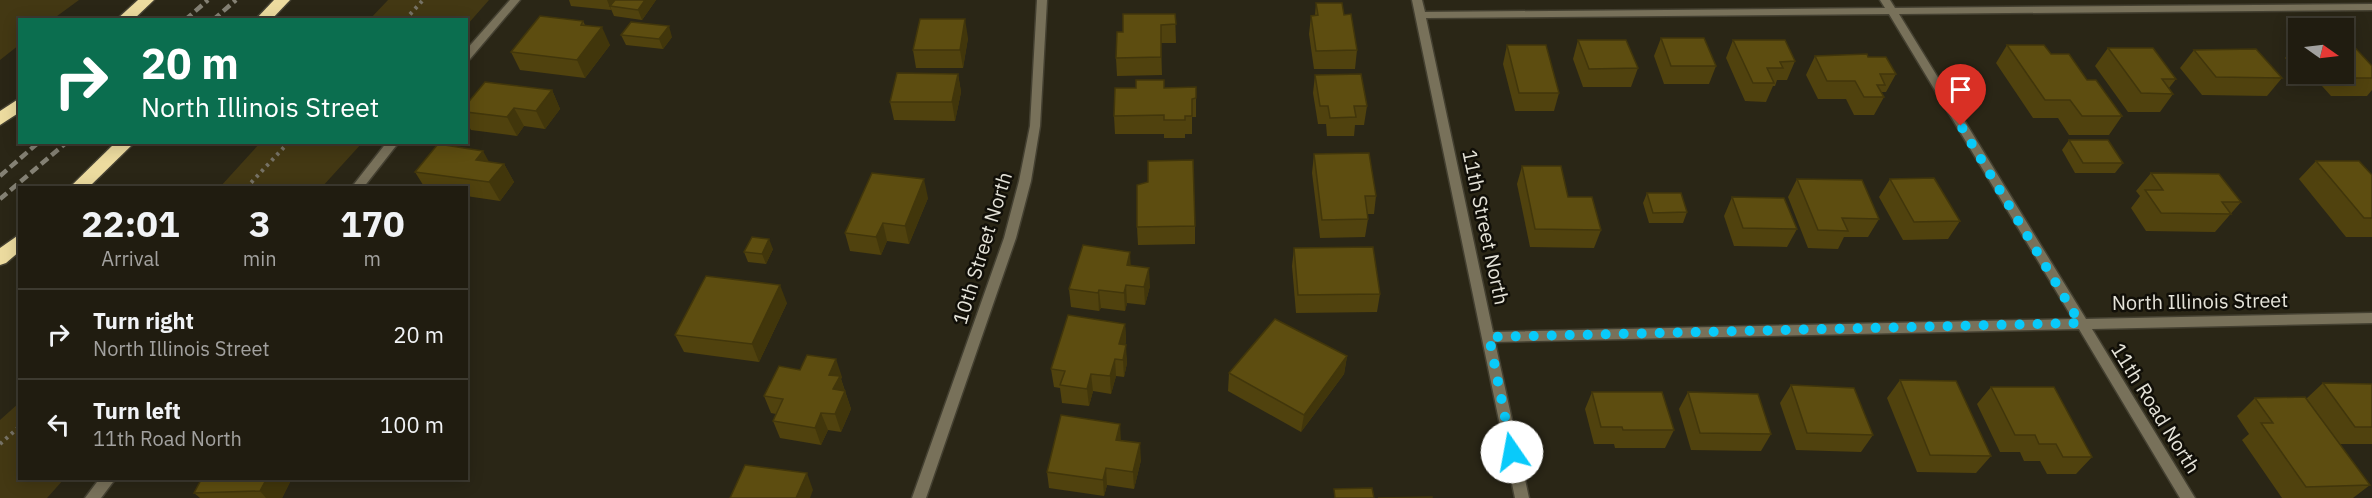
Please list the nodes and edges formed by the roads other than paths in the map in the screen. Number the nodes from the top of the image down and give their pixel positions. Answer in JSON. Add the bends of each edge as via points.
{"nodes":[{"id":1,"x":147,"y":0,"type":"edge"},
{"id":2,"x":283,"y":0,"type":"edge"},
{"id":3,"x":515,"y":0,"type":"edge"},
{"id":4,"x":1042,"y":0,"type":"edge"},
{"id":5,"x":1417,"y":0,"type":"edge"},
{"id":6,"x":1888,"y":5,"type":"edge"},
{"id":7,"x":2372,"y":7,"type":"edge"},
{"id":8,"x":1421,"y":15,"type":"junction"},
{"id":9,"x":125,"y":18,"type":"edge"},
{"id":10,"x":264,"y":18,"type":"edge"},
{"id":11,"x":468,"y":55,"type":"edge"},
{"id":12,"x":18,"y":105,"type":"edge"},
{"id":13,"x":0,"y":119,"type":"edge"},
{"id":14,"x":125,"y":144,"type":"edge"},
{"id":15,"x":392,"y":144,"type":"edge"},
{"id":16,"x":79,"y":186,"type":"edge"},
{"id":17,"x":358,"y":186,"type":"edge"},
{"id":18,"x":18,"y":242,"type":"edge"},
{"id":19,"x":0,"y":258,"type":"edge"},
{"id":20,"x":2372,"y":318,"type":"edge"},
{"id":21,"x":2080,"y":323,"type":"junction"},
{"id":22,"x":1489,"y":337,"type":"junction"},
{"id":23,"x":107,"y":480,"type":"edge"},
{"id":24,"x":92,"y":498,"type":"edge"},
{"id":25,"x":919,"y":498,"type":"edge"},
{"id":26,"x":1522,"y":498,"type":"edge"},
{"id":27,"x":2188,"y":498,"type":"edge"}],
"edges":[{"from":1,"to":9,"type":"highway"},
{"from":2,"to":10,"type":"highway"},
{"from":3,"to":11,"type":"street"},
{"from":4,"to":25,"type":"street","name":"10th Street North","via":[[1035,126],[1025,181],[1010,238]]},
{"from":5,"to":8,"type":"street","name":"11th Street North"},
{"from":6,"to":7,"type":"street"},
{"from":6,"to":8,"type":"street"},
{"from":6,"to":21,"type":"street","name":"11th Road North"},
{"from":8,"to":22,"type":"street","name":"11th Street North"},
{"from":12,"to":13,"type":"highway"},
{"from":14,"to":16,"type":"highway"},
{"from":15,"to":17,"type":"street"},
{"from":18,"to":19,"type":"highway"},
{"from":20,"to":21,"type":"street","name":"North Illinois Street"},
{"from":21,"to":22,"type":"street","name":"North Illinois Street"},
{"from":21,"to":27,"type":"street","name":"11th Road North"},
{"from":22,"to":26,"type":"street","name":"11th Street North"},
{"from":23,"to":24,"type":"street"}]}
